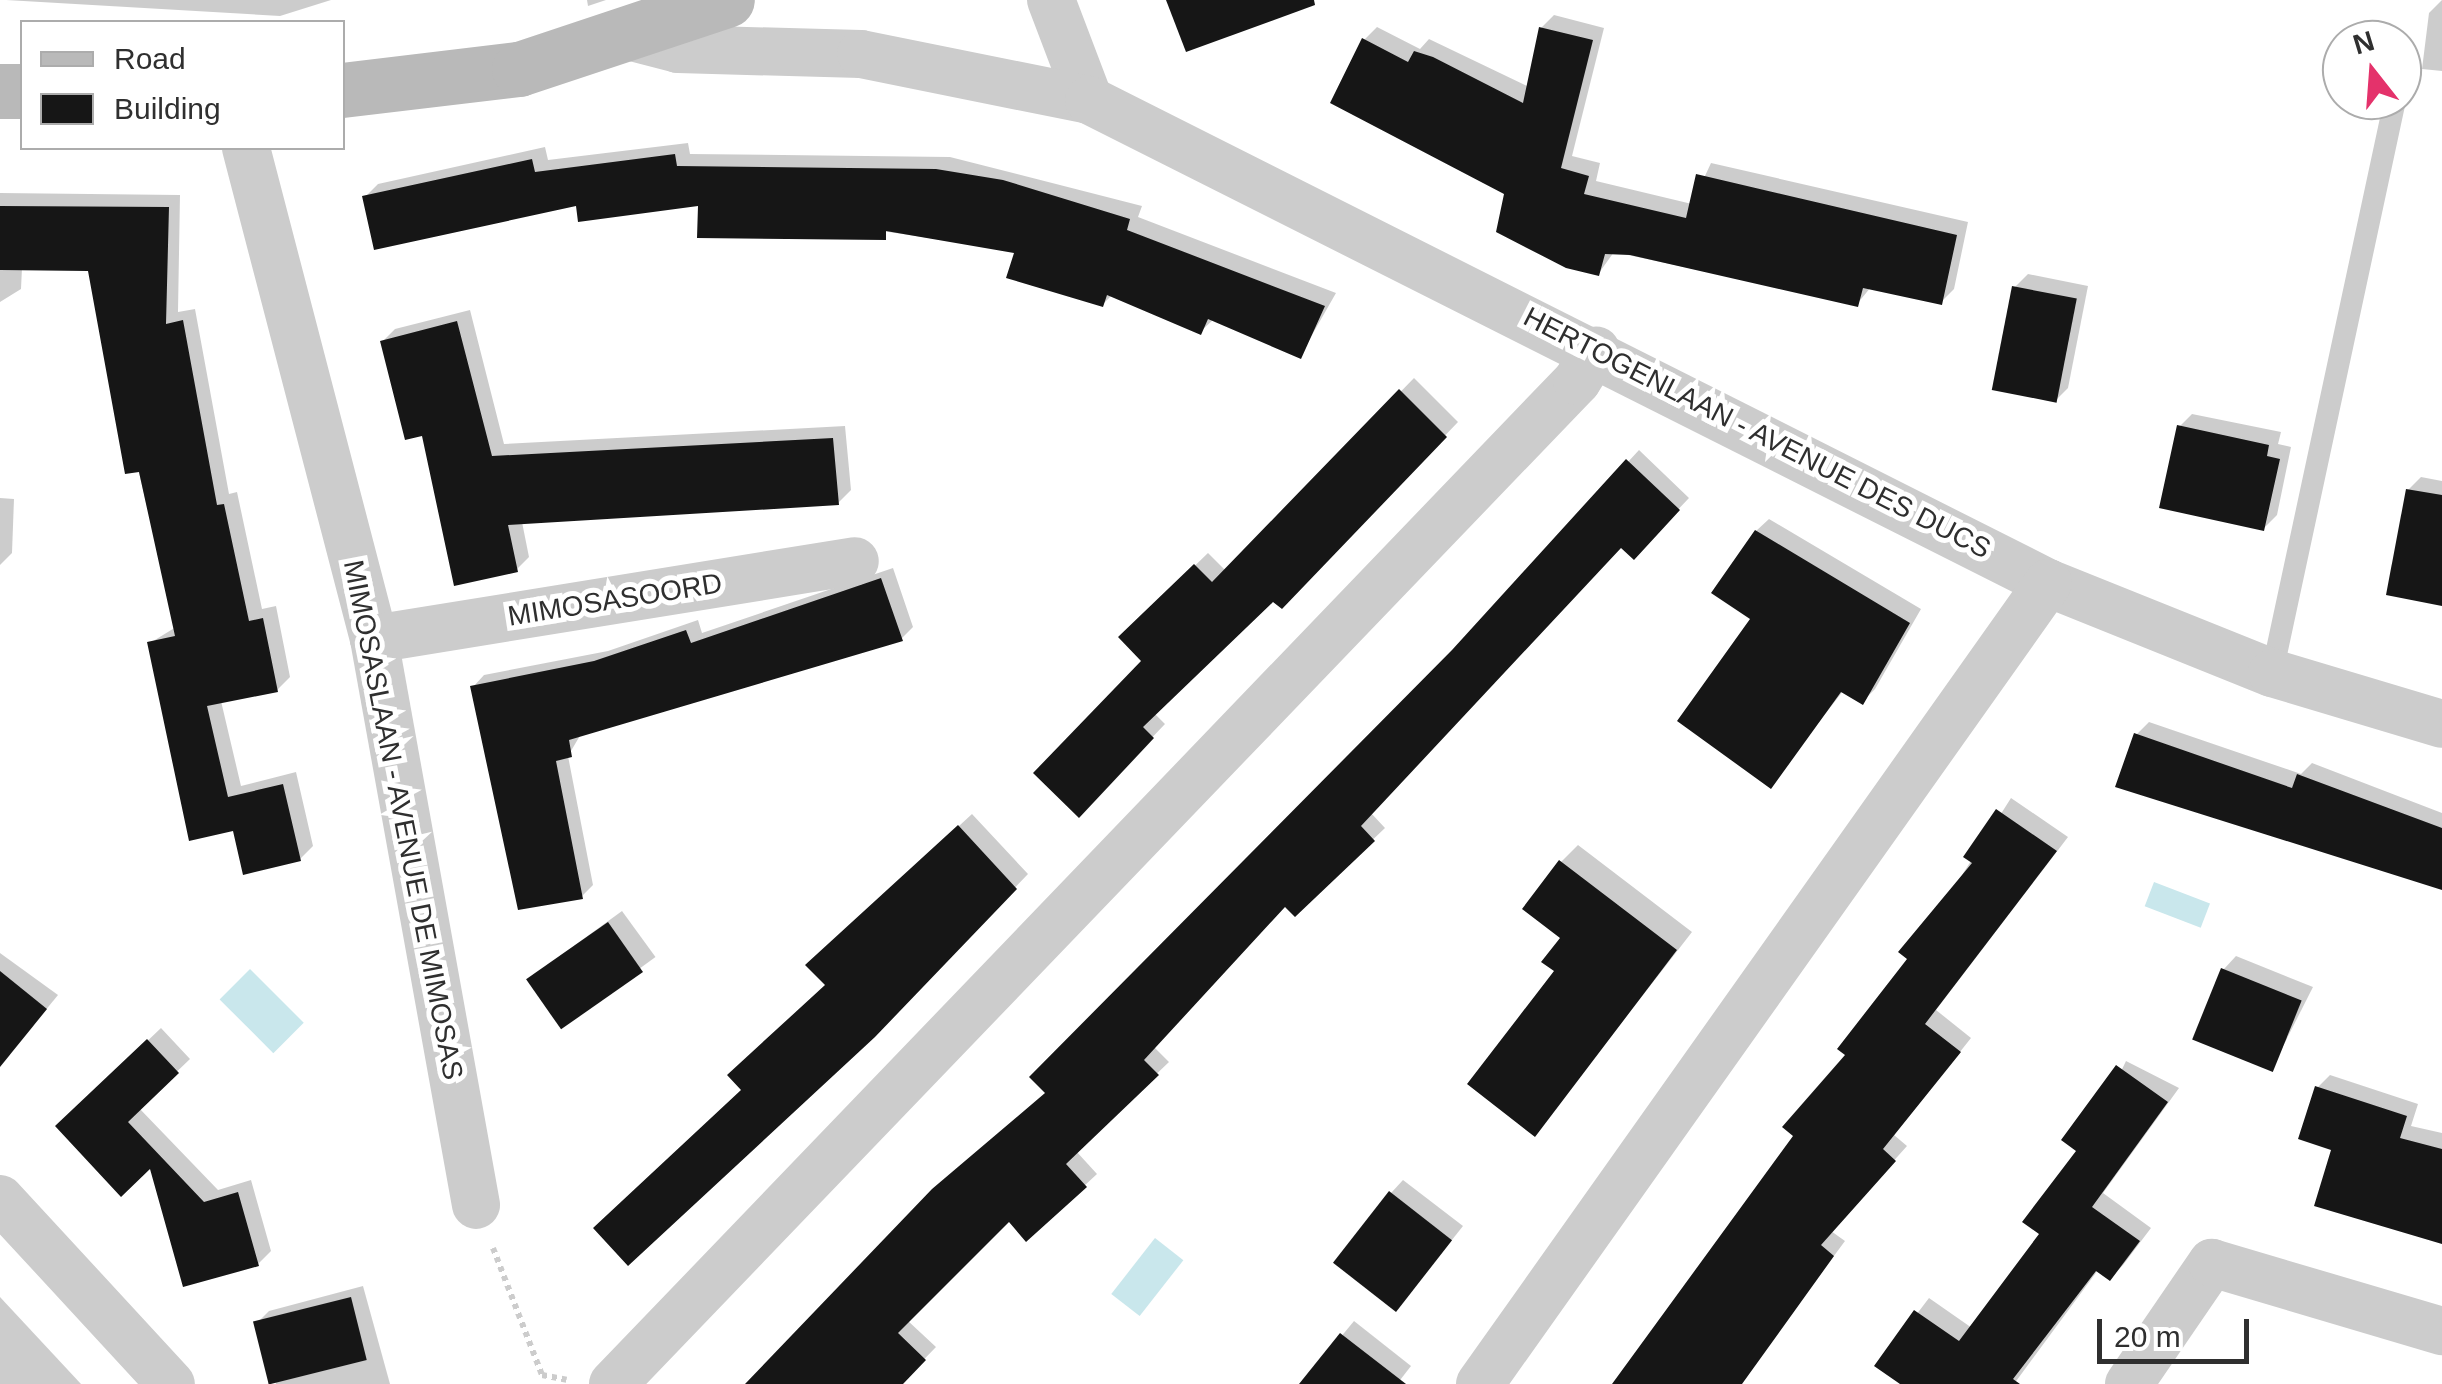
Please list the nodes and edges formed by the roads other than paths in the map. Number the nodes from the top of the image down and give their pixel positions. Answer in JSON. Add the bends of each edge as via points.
{"nodes":[{"id":1,"x":727,"y":0,"type":"edge"},
{"id":2,"x":1051,"y":0,"type":"edge"},
{"id":3,"x":632,"y":38,"type":"junction"},
{"id":4,"x":345,"y":90,"type":"edge"},
{"id":5,"x":1089,"y":100,"type":"junction"},
{"id":6,"x":2390,"y":120,"type":"edge"},
{"id":7,"x":247,"y":150,"type":"edge"},
{"id":8,"x":1596,"y":351,"type":"junction"},
{"id":9,"x":855,"y":561,"type":"dead end"},
{"id":10,"x":2048,"y":583,"type":"junction"},
{"id":11,"x":374,"y":639,"type":"junction"},
{"id":12,"x":2272,"y":674,"type":"junction"},
{"id":13,"x":2442,"y":724,"type":"edge"},
{"id":14,"x":0,"y":1199,"type":"edge"},
{"id":15,"x":476,"y":1205,"type":"road end"},
{"id":16,"x":2442,"y":1330,"type":"edge"},
{"id":17,"x":594,"y":1383,"type":"edge"},
{"id":18,"x":171,"y":1384,"type":"edge"},
{"id":19,"x":1480,"y":1384,"type":"edge"},
{"id":20,"x":2128,"y":1384,"type":"edge"}],
"edges":[{"from":1,"to":3,"type":"street"},
{"from":2,"to":5,"type":"street"},
{"from":3,"to":4,"type":"street","via":[[519,69]]},
{"from":3,"to":5,"type":"street","name":"HERTOGENLAAN - AVENUE DES DUCS","via":[[678,49],[860,54]]},
{"from":5,"to":8,"type":"street","name":"HERTOGENLAAN - AVENUE DES DUCS"},
{"from":6,"to":12,"type":"lane"},
{"from":7,"to":11,"type":"street","name":"MIMOSASLAAN - AVENUE DE MIMOSAS"},
{"from":8,"to":10,"type":"street","name":"HERTOGENLAAN - AVENUE DES DUCS"},
{"from":8,"to":17,"type":"street","via":[[1577,381]]},
{"from":9,"to":11,"type":"street","name":"MIMOSASOORD"},
{"from":10,"to":12,"type":"street","name":"HERTOGENLAAN - AVENUE DES DUCS"},
{"from":10,"to":19,"type":"street"},
{"from":11,"to":15,"type":"street","name":"MIMOSASLAAN - AVENUE DE MIMOSAS"},
{"from":12,"to":13,"type":"street","name":"HERTOGENLAAN - AVENUE DES DUCS"},
{"from":14,"to":18,"type":"street"},
{"from":16,"to":20,"type":"street","via":[[2212,1263]]}]}
